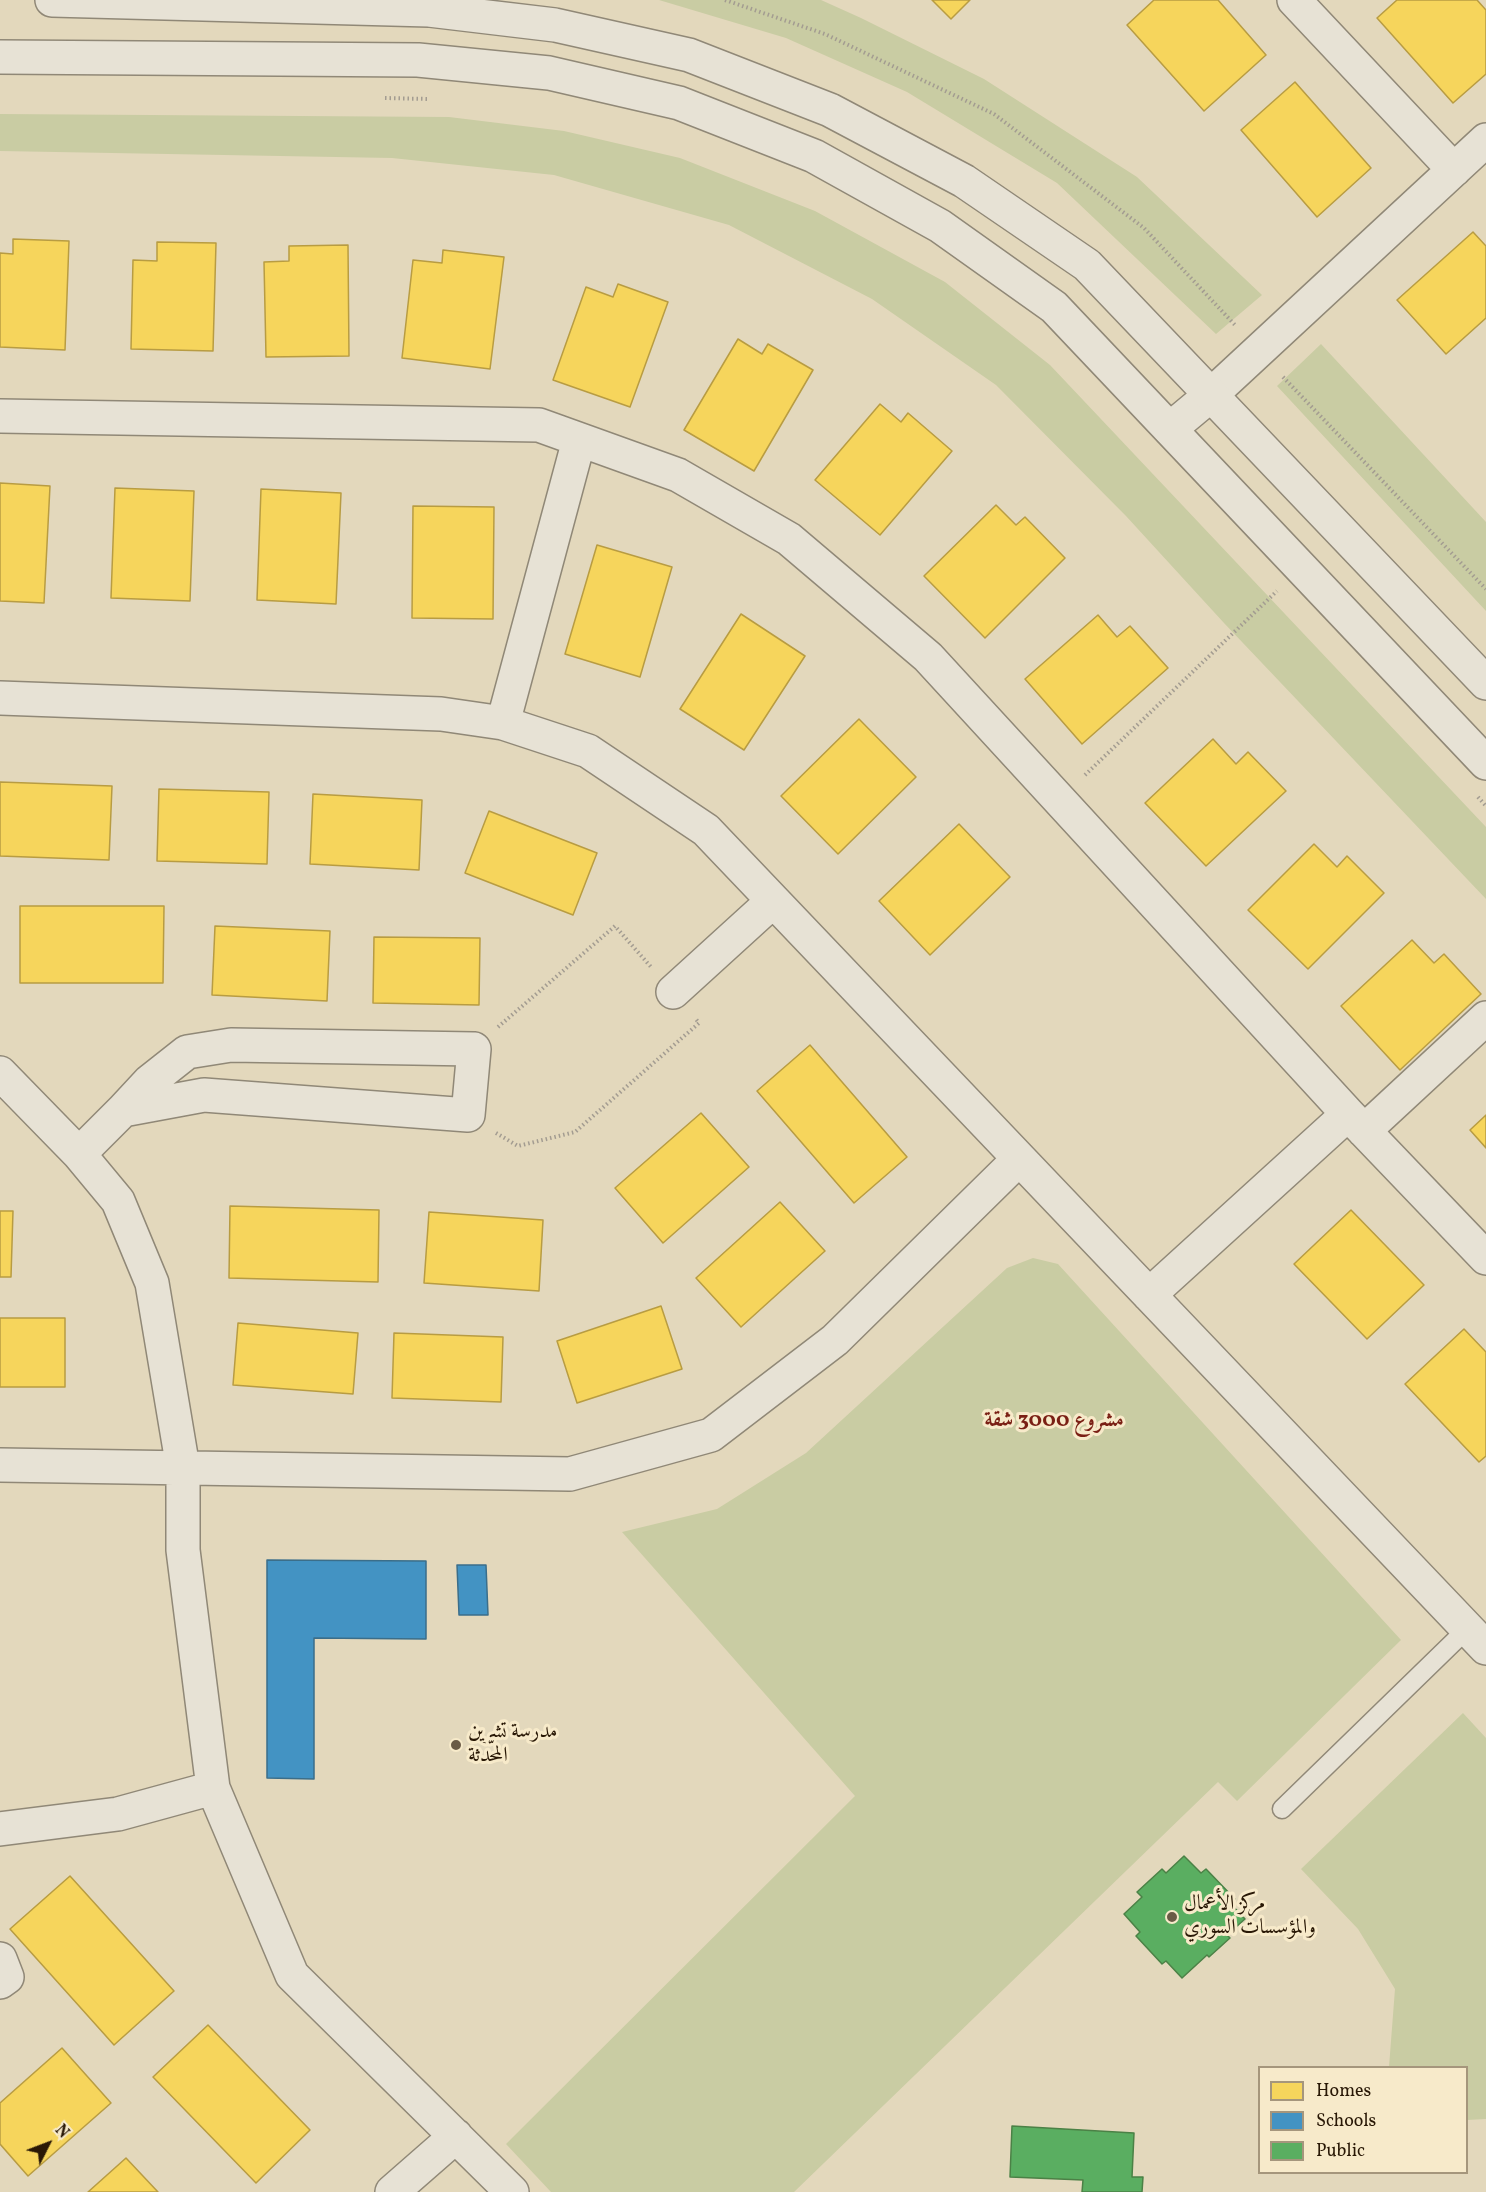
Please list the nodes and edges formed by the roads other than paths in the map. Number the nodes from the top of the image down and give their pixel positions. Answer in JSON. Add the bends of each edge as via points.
{"nodes":[{"id":1,"x":52,"y":0,"type":"edge"},
{"id":2,"x":1294,"y":0,"type":"edge"},
{"id":3,"x":0,"y":57,"type":"edge"},
{"id":4,"x":1486,"y":140,"type":"edge"},
{"id":5,"x":1454,"y":170,"type":"junction"},
{"id":6,"x":1212,"y":394,"type":"junction"},
{"id":7,"x":0,"y":416,"type":"edge"},
{"id":8,"x":1170,"y":429,"type":"junction"},
{"id":9,"x":579,"y":440,"type":"junction"},
{"id":10,"x":1486,"y":683,"type":"edge"},
{"id":11,"x":0,"y":698,"type":"edge"},
{"id":12,"x":503,"y":723,"type":"junction"},
{"id":13,"x":1486,"y":763,"type":"edge"},
{"id":14,"x":773,"y":900,"type":"junction"},
{"id":15,"x":673,"y":992,"type":"road end"},
{"id":16,"x":1486,"y":1018,"type":"edge"},
{"id":17,"x":0,"y":1073,"type":"edge"},
{"id":18,"x":123,"y":1110,"type":"junction"},
{"id":19,"x":1356,"y":1122,"type":"junction"},
{"id":20,"x":79,"y":1154,"type":"junction"},
{"id":21,"x":1019,"y":1159,"type":"junction"},
{"id":22,"x":1486,"y":1258,"type":"edge"},
{"id":23,"x":1149,"y":1295,"type":"junction"},
{"id":24,"x":0,"y":1465,"type":"edge"},
{"id":25,"x":183,"y":1468,"type":"junction"},
{"id":26,"x":1477,"y":1639,"type":"edge"},
{"id":27,"x":213,"y":1788,"type":"junction"},
{"id":28,"x":1282,"y":1809,"type":"dead end"},
{"id":29,"x":0,"y":1829,"type":"edge"},
{"id":30,"x":0,"y":1959,"type":"edge"},
{"id":31,"x":0,"y":1982,"type":"edge"},
{"id":32,"x":456,"y":2136,"type":"junction"},
{"id":33,"x":392,"y":2192,"type":"edge"},
{"id":34,"x":512,"y":2192,"type":"edge"}],
"edges":[{"from":1,"to":6,"type":"street","via":[[429,10],[555,25],[688,55],[830,110],[964,181],[1087,265]]},
{"from":2,"to":5,"type":"street"},
{"from":3,"to":8,"type":"street","via":[[418,60],[549,74],[679,103],[814,156],[940,226],[1054,307]]},
{"from":4,"to":5,"type":"street"},
{"from":5,"to":6,"type":"street"},
{"from":6,"to":8,"type":"street"},
{"from":6,"to":10,"type":"street"},
{"from":7,"to":9,"type":"street","via":[[539,425]]},
{"from":8,"to":13,"type":"street"},
{"from":9,"to":12,"type":"street"},
{"from":9,"to":19,"type":"street","via":[[678,476],[789,539],[928,657]]},
{"from":11,"to":12,"type":"street","via":[[441,714]]},
{"from":12,"to":14,"type":"street","via":[[588,751],[706,830]]},
{"from":14,"to":15,"type":"street"},
{"from":14,"to":21,"type":"street"},
{"from":16,"to":19,"type":"street"},
{"from":17,"to":20,"type":"street"},
{"from":18,"to":18,"type":"street","via":[[149,1082],[187,1052],[231,1045],[474,1049],[468,1115],[204,1095]]},
{"from":18,"to":20,"type":"street"},
{"from":19,"to":22,"type":"street"},
{"from":19,"to":23,"type":"street"},
{"from":20,"to":25,"type":"street","via":[[118,1201],[152,1283]]},
{"from":21,"to":23,"type":"street"},
{"from":21,"to":25,"type":"street","via":[[835,1340],[711,1435],[570,1474]]},
{"from":23,"to":26,"type":"street"},
{"from":24,"to":25,"type":"street"},
{"from":25,"to":27,"type":"street","via":[[183,1550]]},
{"from":26,"to":28,"type":"lane"},
{"from":27,"to":29,"type":"street","via":[[118,1814]]},
{"from":27,"to":32,"type":"street","via":[[292,1976]]},
{"from":30,"to":31,"type":"street","via":[[7,1977]]},
{"from":32,"to":33,"type":"street"},
{"from":32,"to":34,"type":"street"}]}
